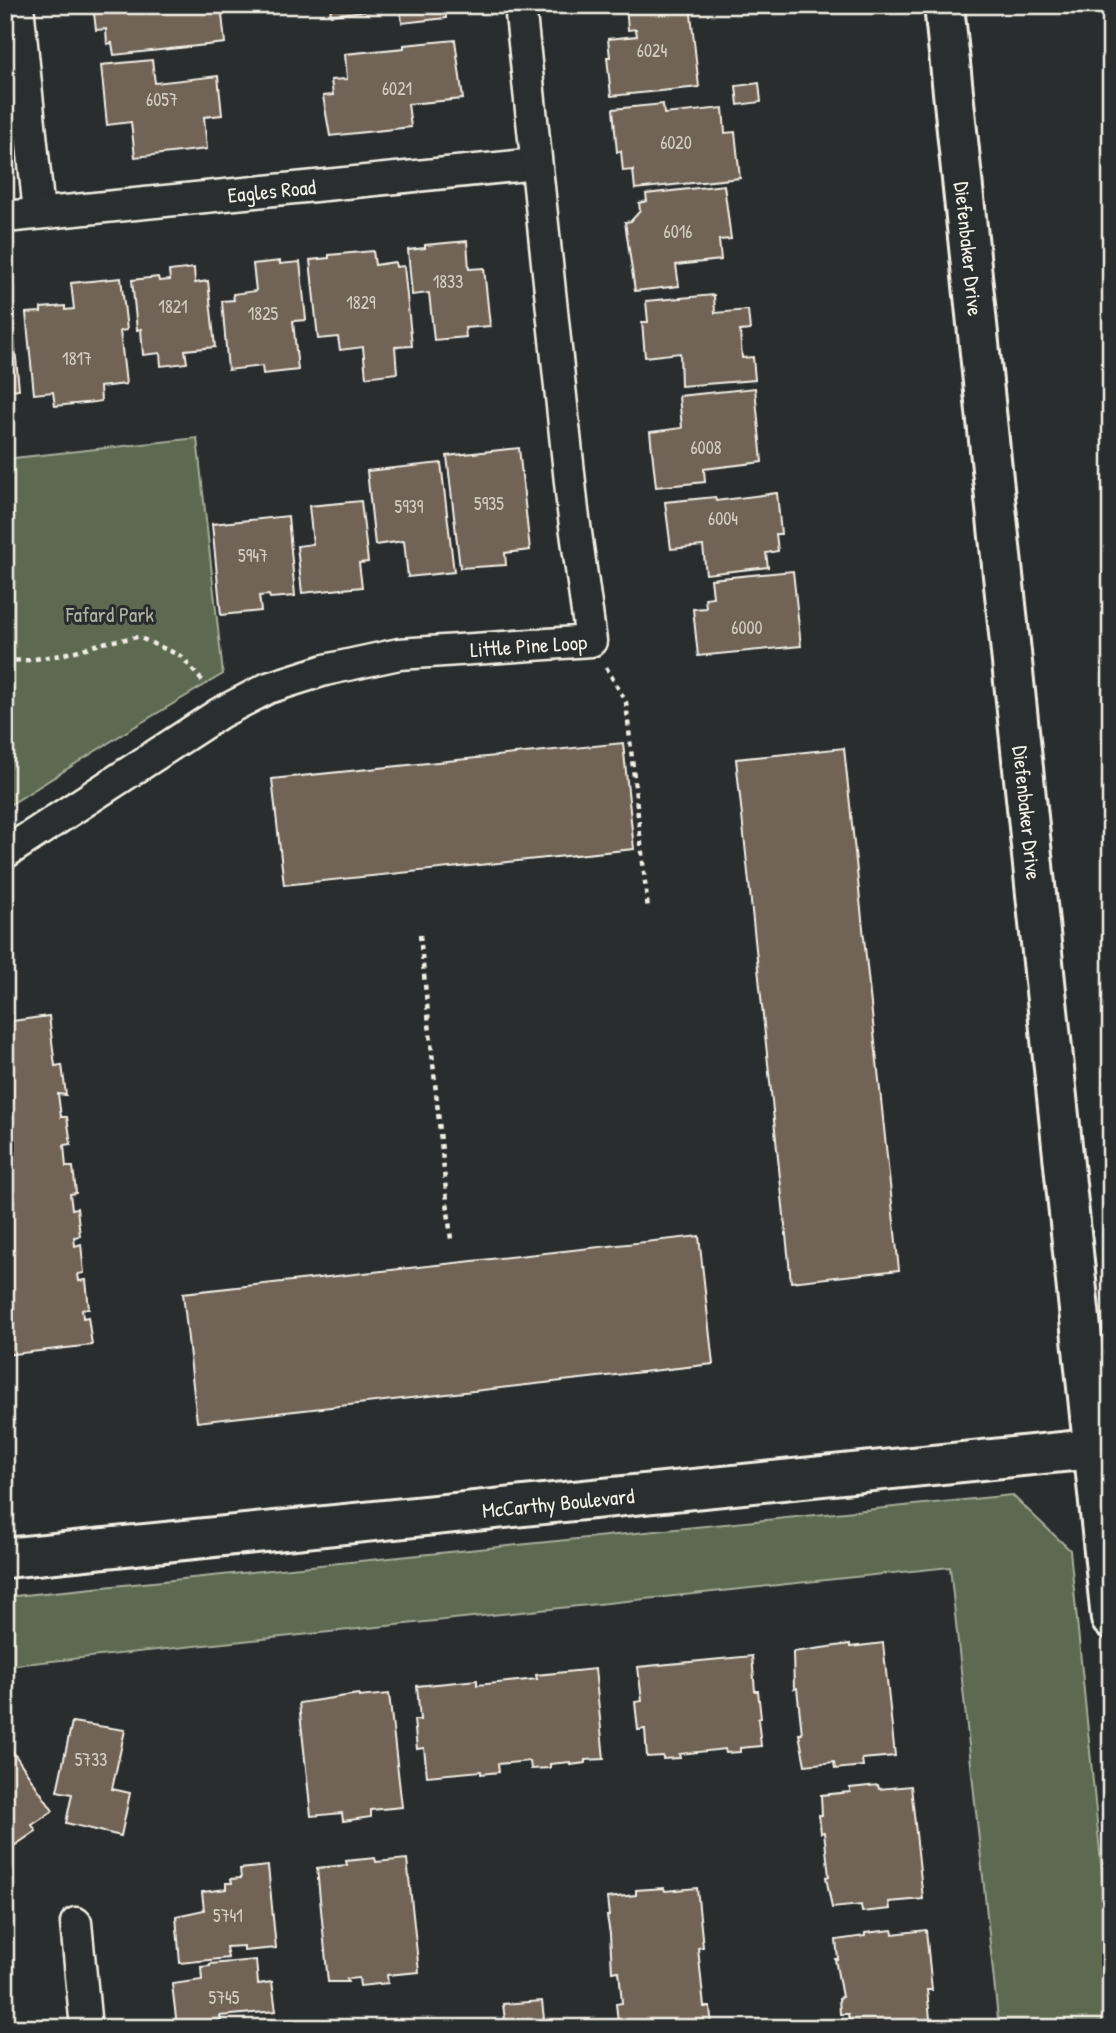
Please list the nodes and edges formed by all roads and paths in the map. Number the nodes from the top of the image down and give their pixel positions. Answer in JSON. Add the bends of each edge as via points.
{"nodes":[{"id":1,"x":18,"y":5,"type":"edge"},
{"id":2,"x":520,"y":5,"type":"edge"},
{"id":3,"x":944,"y":5,"type":"edge"},
{"id":4,"x":536,"y":164,"type":"junction"},
{"id":5,"x":39,"y":214,"type":"junction"},
{"id":6,"x":5,"y":218,"type":"edge"},
{"id":7,"x":592,"y":641,"type":"junction"},
{"id":8,"x":5,"y":661,"type":"edge"},
{"id":9,"x":220,"y":713,"type":"junction"},
{"id":10,"x":5,"y":853,"type":"edge"},
{"id":11,"x":648,"y":910,"type":"dead end"},
{"id":12,"x":420,"y":935,"type":"dead end"},
{"id":13,"x":451,"y":1240,"type":"dead end"},
{"id":14,"x":1101,"y":1448,"type":"edge"},
{"id":15,"x":5,"y":1558,"type":"edge"},
{"id":16,"x":1111,"y":1619,"type":"edge"},
{"id":17,"x":76,"y":1923,"type":"dead end"},
{"id":18,"x":86,"y":2028,"type":"edge"}],
"edges":[{"from":1,"to":5,"type":"street"},
{"from":2,"to":4,"type":"street","name":"Little Pine Loop"},
{"from":3,"to":14,"type":"main road","name":"Diefenbaker Drive"},
{"from":4,"to":5,"type":"street","name":"Eagles Road"},
{"from":4,"to":7,"type":"street","name":"Little Pine Loop","via":[[573,511]]},
{"from":5,"to":6,"type":"street","name":"Eagles Road"},
{"from":7,"to":9,"type":"street","name":"Little Pine Loop","via":[[399,654],[268,688]]},
{"from":7,"to":11,"type":"path","via":[[626,702]]},
{"from":8,"to":9,"type":"path","via":[[61,656],[138,637],[181,656],[205,684]]},
{"from":9,"to":10,"type":"street","name":"Little Pine Loop"},
{"from":12,"to":13,"type":"path"},
{"from":14,"to":15,"type":"main road","name":"McCarthy Boulevard"},
{"from":14,"to":16,"type":"main road","name":"Diefenbaker Drive"},
{"from":17,"to":18,"type":"street"}]}
